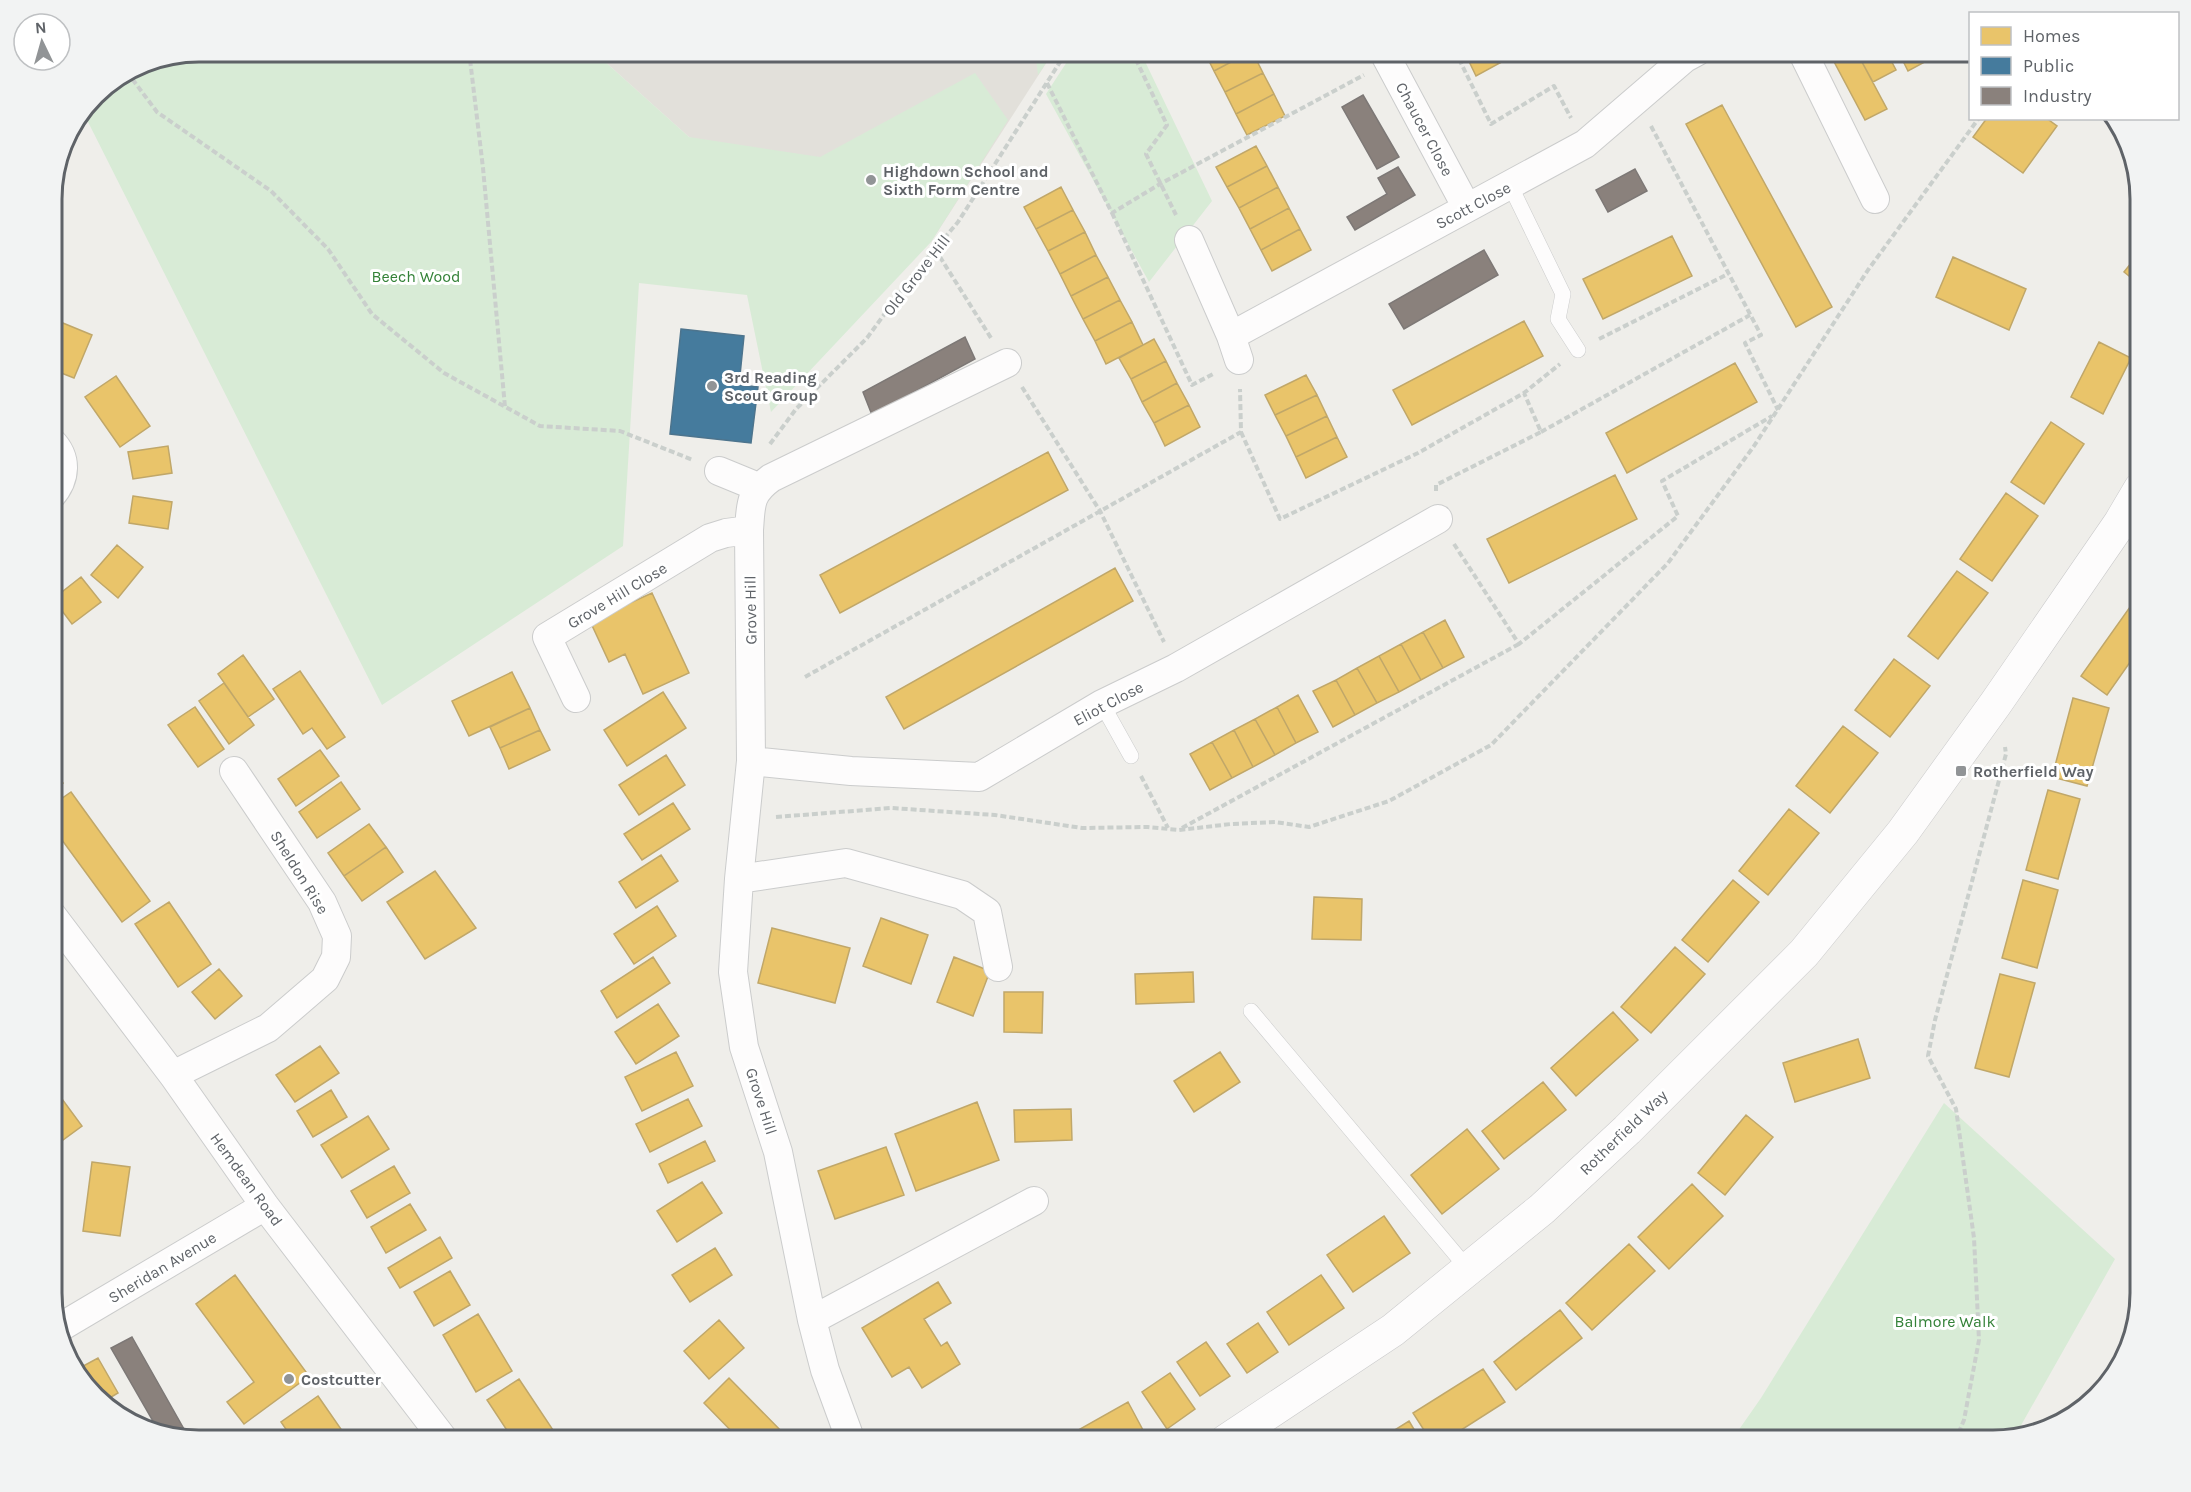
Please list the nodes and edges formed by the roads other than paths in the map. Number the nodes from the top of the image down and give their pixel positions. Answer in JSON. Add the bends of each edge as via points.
{"nodes":[{"id":1,"x":1389,"y":61,"type":"edge"},
{"id":2,"x":1681,"y":61,"type":"edge"},
{"id":3,"x":1808,"y":61,"type":"edge"},
{"id":4,"x":1510,"y":185,"type":"junction"},
{"id":5,"x":1875,"y":200,"type":"dead end"},
{"id":6,"x":1467,"y":208,"type":"junction"},
{"id":7,"x":1189,"y":240,"type":"road end"},
{"id":8,"x":1578,"y":350,"type":"road end"},
{"id":9,"x":1007,"y":363,"type":"road end"},
{"id":10,"x":62,"y":458,"type":"edge"},
{"id":11,"x":719,"y":471,"type":"road end"},
{"id":12,"x":62,"y":478,"type":"edge"},
{"id":13,"x":758,"y":487,"type":"junction"},
{"id":14,"x":2130,"y":506,"type":"edge"},
{"id":15,"x":1438,"y":519,"type":"road end"},
{"id":16,"x":749,"y":530,"type":"junction"},
{"id":17,"x":576,"y":698,"type":"dead end"},
{"id":18,"x":1102,"y":704,"type":"junction"},
{"id":19,"x":1131,"y":756,"type":"road end"},
{"id":20,"x":751,"y":761,"type":"junction"},
{"id":21,"x":234,"y":771,"type":"dead end"},
{"id":22,"x":739,"y":879,"type":"junction"},
{"id":23,"x":62,"y":929,"type":"edge"},
{"id":24,"x":998,"y":967,"type":"dead end"},
{"id":25,"x":1251,"y":1011,"type":"dead end"},
{"id":26,"x":173,"y":1076,"type":"junction"},
{"id":27,"x":1034,"y":1201,"type":"dead end"},
{"id":28,"x":266,"y":1206,"type":"junction"},
{"id":29,"x":1468,"y":1269,"type":"junction"},
{"id":30,"x":812,"y":1320,"type":"junction"},
{"id":31,"x":65,"y":1324,"type":"edge"},
{"id":32,"x":437,"y":1430,"type":"edge"},
{"id":33,"x":847,"y":1430,"type":"edge"},
{"id":34,"x":1243,"y":1430,"type":"edge"}],
"edges":[{"from":1,"to":6,"type":"street","name":"Chaucer Close"},
{"from":2,"to":4,"type":"street","name":"Scott Close","via":[[1586,144]]},
{"from":3,"to":5,"type":"street"},
{"from":4,"to":6,"type":"street","name":"Scott Close"},
{"from":4,"to":8,"type":"lane","via":[[1563,294],[1558,319]]},
{"from":6,"to":7,"type":"street","name":"Scott Close","via":[[1235,348]]},
{"from":9,"to":13,"type":"street"},
{"from":10,"to":12,"type":"street"},
{"from":11,"to":13,"type":"street"},
{"from":13,"to":16,"type":"street","name":"Grove Hill"},
{"from":14,"to":29,"type":"street","name":"Rotherfield Way","via":[[1903,832],[1804,953],[1628,1130],[1542,1209]]},
{"from":15,"to":18,"type":"street","name":"Eliot Close","via":[[1176,668]]},
{"from":16,"to":17,"type":"street","name":"Grove Hill Close","via":[[710,538],[547,637]]},
{"from":16,"to":20,"type":"street","name":"Grove Hill"},
{"from":18,"to":19,"type":"lane"},
{"from":18,"to":20,"type":"street","name":"Eliot Close","via":[[979,777]]},
{"from":20,"to":22,"type":"street","name":"Grove Hill"},
{"from":21,"to":26,"type":"street","name":"Sheldon Rise","via":[[322,902],[337,936],[336,957],[325,979],[268,1028]]},
{"from":22,"to":24,"type":"street","via":[[846,863],[962,895],[987,912]]},
{"from":22,"to":30,"type":"street","name":"Grove Hill","via":[[733,972],[744,1047],[778,1152]]},
{"from":23,"to":26,"type":"street","name":"Hemdean Road"},
{"from":25,"to":29,"type":"lane"},
{"from":26,"to":28,"type":"street","name":"Hemdean Road"},
{"from":27,"to":30,"type":"street"},
{"from":28,"to":31,"type":"street","name":"Sheridan Avenue"},
{"from":28,"to":32,"type":"street","name":"Hemdean Road"},
{"from":29,"to":34,"type":"street","name":"Rotherfield Way","via":[[1393,1330]]},
{"from":30,"to":33,"type":"street","name":"Grove Hill"}]}
